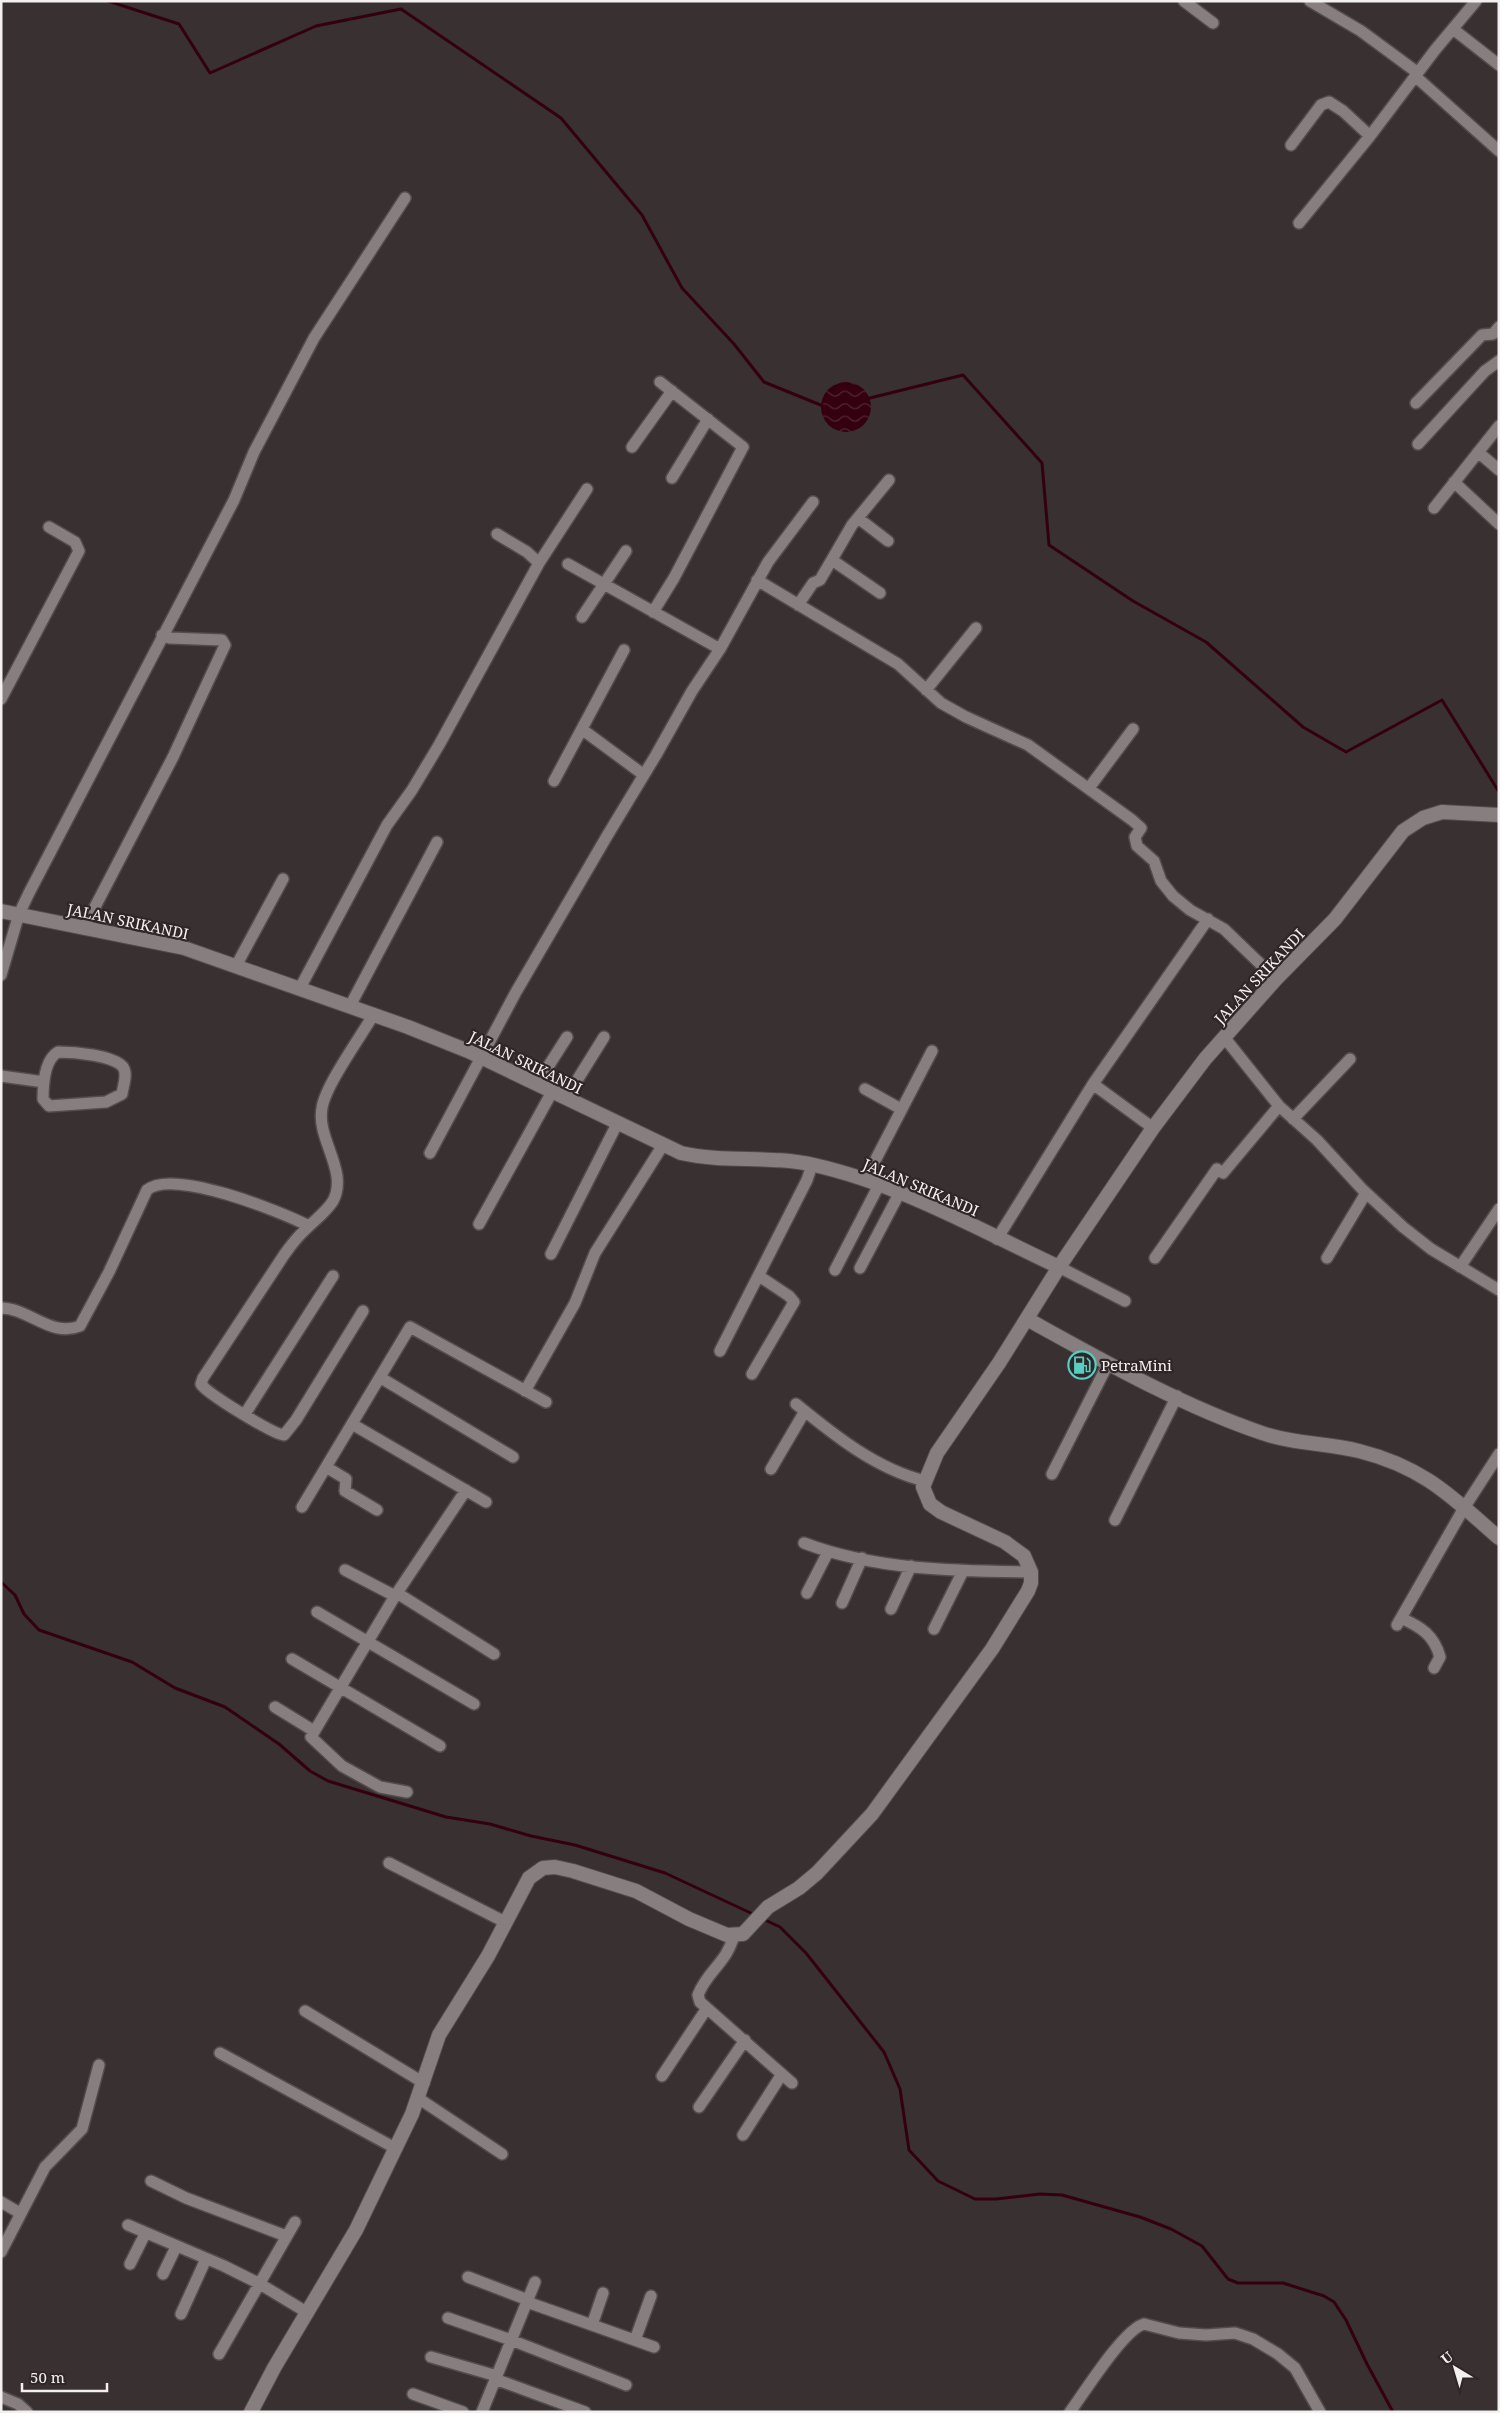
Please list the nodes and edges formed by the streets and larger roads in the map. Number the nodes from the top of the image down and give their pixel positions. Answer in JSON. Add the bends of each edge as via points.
{"nodes":[{"id":1,"x":1184,"y":1,"type":"edge"},
{"id":2,"x":1310,"y":1,"type":"edge"},
{"id":3,"x":1476,"y":1,"type":"edge"},
{"id":4,"x":1213,"y":23,"type":"dead end"},
{"id":5,"x":1453,"y":29,"type":"junction"},
{"id":6,"x":1499,"y":65,"type":"edge"},
{"id":7,"x":1417,"y":74,"type":"junction"},
{"id":8,"x":1370,"y":136,"type":"junction"},
{"id":9,"x":1291,"y":145,"type":"dead end"},
{"id":10,"x":1499,"y":151,"type":"edge"},
{"id":11,"x":405,"y":198,"type":"dead end"},
{"id":12,"x":1299,"y":223,"type":"dead end"},
{"id":13,"x":1499,"y":327,"type":"edge"},
{"id":14,"x":1499,"y":361,"type":"edge"},
{"id":15,"x":660,"y":382,"type":"dead end"},
{"id":16,"x":672,"y":391,"type":"junction"},
{"id":17,"x":1416,"y":403,"type":"dead end"},
{"id":18,"x":708,"y":419,"type":"junction"},
{"id":19,"x":1499,"y":426,"type":"edge"},
{"id":20,"x":1418,"y":444,"type":"dead end"},
{"id":21,"x":632,"y":447,"type":"dead end"},
{"id":22,"x":1478,"y":452,"type":"junction"},
{"id":23,"x":1499,"y":470,"type":"edge"},
{"id":24,"x":672,"y":478,"type":"dead end"},
{"id":25,"x":889,"y":480,"type":"dead end"},
{"id":26,"x":1454,"y":482,"type":"junction"},
{"id":27,"x":588,"y":489,"type":"dead end"},
{"id":28,"x":813,"y":502,"type":"dead end"},
{"id":29,"x":1434,"y":508,"type":"dead end"},
{"id":30,"x":858,"y":518,"type":"junction"},
{"id":31,"x":1499,"y":524,"type":"edge"},
{"id":32,"x":49,"y":528,"type":"dead end"},
{"id":33,"x":497,"y":534,"type":"dead end"},
{"id":34,"x":888,"y":541,"type":"dead end"},
{"id":35,"x":626,"y":551,"type":"dead end"},
{"id":36,"x":832,"y":560,"type":"junction"},
{"id":37,"x":539,"y":562,"type":"junction"},
{"id":38,"x":568,"y":564,"type":"dead end"},
{"id":39,"x":763,"y":572,"type":"junction"},
{"id":40,"x":603,"y":585,"type":"junction"},
{"id":41,"x":880,"y":593,"type":"dead end"},
{"id":42,"x":798,"y":605,"type":"junction"},
{"id":43,"x":653,"y":612,"type":"junction"},
{"id":44,"x":582,"y":617,"type":"dead end"},
{"id":45,"x":976,"y":628,"type":"dead end"},
{"id":46,"x":162,"y":635,"type":"junction"},
{"id":47,"x":720,"y":649,"type":"junction"},
{"id":48,"x":624,"y":650,"type":"dead end"},
{"id":49,"x":926,"y":690,"type":"junction"},
{"id":50,"x":1,"y":699,"type":"edge"},
{"id":51,"x":1133,"y":729,"type":"dead end"},
{"id":52,"x":583,"y":730,"type":"junction"},
{"id":53,"x":644,"y":775,"type":"junction"},
{"id":54,"x":554,"y":781,"type":"dead end"},
{"id":55,"x":1089,"y":788,"type":"junction"},
{"id":56,"x":1499,"y":814,"type":"edge"},
{"id":57,"x":437,"y":842,"type":"dead end"},
{"id":58,"x":282,"y":879,"type":"dead end"},
{"id":59,"x":1,"y":911,"type":"edge"},
{"id":60,"x":19,"y":914,"type":"junction"},
{"id":61,"x":1208,"y":919,"type":"junction"},
{"id":62,"x":84,"y":928,"type":"junction"},
{"id":63,"x":236,"y":966,"type":"junction"},
{"id":64,"x":1,"y":975,"type":"edge"},
{"id":65,"x":1276,"y":979,"type":"junction"},
{"id":66,"x":300,"y":988,"type":"junction"},
{"id":67,"x":350,"y":1006,"type":"junction"},
{"id":68,"x":374,"y":1014,"type":"junction"},
{"id":69,"x":567,"y":1037,"type":"dead end"},
{"id":70,"x":604,"y":1038,"type":"dead end"},
{"id":71,"x":1224,"y":1038,"type":"junction"},
{"id":72,"x":932,"y":1051,"type":"dead end"},
{"id":73,"x":482,"y":1058,"type":"junction"},
{"id":74,"x":1350,"y":1058,"type":"dead end"},
{"id":75,"x":1,"y":1076,"type":"edge"},
{"id":76,"x":44,"y":1082,"type":"junction"},
{"id":77,"x":537,"y":1084,"type":"junction"},
{"id":78,"x":1093,"y":1084,"type":"junction"},
{"id":79,"x":865,"y":1089,"type":"dead end"},
{"id":80,"x":552,"y":1092,"type":"junction"},
{"id":81,"x":566,"y":1098,"type":"junction"},
{"id":82,"x":1279,"y":1106,"type":"junction"},
{"id":83,"x":901,"y":1109,"type":"junction"},
{"id":84,"x":1293,"y":1119,"type":"junction"},
{"id":85,"x":617,"y":1124,"type":"junction"},
{"id":86,"x":1153,"y":1128,"type":"junction"},
{"id":87,"x":663,"y":1145,"type":"junction"},
{"id":88,"x":430,"y":1154,"type":"dead end"},
{"id":89,"x":812,"y":1165,"type":"junction"},
{"id":90,"x":865,"y":1180,"type":"junction"},
{"id":91,"x":879,"y":1185,"type":"junction"},
{"id":92,"x":1366,"y":1193,"type":"junction"},
{"id":93,"x":899,"y":1194,"type":"junction"},
{"id":94,"x":1499,"y":1209,"type":"edge"},
{"id":95,"x":479,"y":1224,"type":"dead end"},
{"id":96,"x":309,"y":1226,"type":"junction"},
{"id":97,"x":997,"y":1239,"type":"junction"},
{"id":98,"x":551,"y":1254,"type":"dead end"},
{"id":99,"x":1155,"y":1258,"type":"dead end"},
{"id":100,"x":1327,"y":1258,"type":"dead end"},
{"id":101,"x":1059,"y":1267,"type":"junction"},
{"id":102,"x":1460,"y":1267,"type":"junction"},
{"id":103,"x":860,"y":1268,"type":"dead end"},
{"id":104,"x":835,"y":1270,"type":"dead end"},
{"id":105,"x":333,"y":1276,"type":"dead end"},
{"id":106,"x":758,"y":1276,"type":"junction"},
{"id":107,"x":1499,"y":1290,"type":"edge"},
{"id":108,"x":1125,"y":1301,"type":"dead end"},
{"id":109,"x":1,"y":1308,"type":"edge"},
{"id":110,"x":363,"y":1311,"type":"dead end"},
{"id":111,"x":1027,"y":1319,"type":"junction"},
{"id":112,"x":720,"y":1351,"type":"dead end"},
{"id":113,"x":1108,"y":1364,"type":"junction"},
{"id":114,"x":752,"y":1374,"type":"dead end"},
{"id":115,"x":381,"y":1378,"type":"junction"},
{"id":116,"x":525,"y":1391,"type":"junction"},
{"id":117,"x":1177,"y":1396,"type":"junction"},
{"id":118,"x":546,"y":1402,"type":"dead end"},
{"id":119,"x":796,"y":1404,"type":"dead end"},
{"id":120,"x":805,"y":1411,"type":"junction"},
{"id":121,"x":245,"y":1414,"type":"junction"},
{"id":122,"x":352,"y":1424,"type":"junction"},
{"id":123,"x":1499,"y":1454,"type":"edge"},
{"id":124,"x":513,"y":1456,"type":"dead end"},
{"id":125,"x":326,"y":1467,"type":"junction"},
{"id":126,"x":771,"y":1469,"type":"dead end"},
{"id":127,"x":1052,"y":1474,"type":"dead end"},
{"id":128,"x":925,"y":1481,"type":"junction"},
{"id":129,"x":466,"y":1490,"type":"junction"},
{"id":130,"x":486,"y":1502,"type":"dead end"},
{"id":131,"x":302,"y":1506,"type":"dead end"},
{"id":132,"x":1464,"y":1508,"type":"junction"},
{"id":133,"x":377,"y":1510,"type":"dead end"},
{"id":134,"x":1115,"y":1520,"type":"dead end"},
{"id":135,"x":1499,"y":1538,"type":"edge"},
{"id":136,"x":804,"y":1543,"type":"dead end"},
{"id":137,"x":828,"y":1552,"type":"junction"},
{"id":138,"x":862,"y":1558,"type":"junction"},
{"id":139,"x":911,"y":1566,"type":"junction"},
{"id":140,"x":345,"y":1570,"type":"dead end"},
{"id":141,"x":963,"y":1571,"type":"junction"},
{"id":142,"x":1031,"y":1572,"type":"junction"},
{"id":143,"x":807,"y":1593,"type":"dead end"},
{"id":144,"x":396,"y":1594,"type":"junction"},
{"id":145,"x":842,"y":1604,"type":"dead end"},
{"id":146,"x":891,"y":1609,"type":"dead end"},
{"id":147,"x":317,"y":1612,"type":"dead end"},
{"id":148,"x":934,"y":1629,"type":"dead end"},
{"id":149,"x":368,"y":1642,"type":"junction"},
{"id":150,"x":494,"y":1654,"type":"dead end"},
{"id":151,"x":292,"y":1659,"type":"dead end"},
{"id":152,"x":1434,"y":1668,"type":"dead end"},
{"id":153,"x":340,"y":1687,"type":"junction"},
{"id":154,"x":474,"y":1704,"type":"dead end"},
{"id":155,"x":275,"y":1707,"type":"dead end"},
{"id":156,"x":314,"y":1731,"type":"junction"},
{"id":157,"x":440,"y":1746,"type":"dead end"},
{"id":158,"x":407,"y":1792,"type":"dead end"},
{"id":159,"x":389,"y":1863,"type":"dead end"},
{"id":160,"x":505,"y":1922,"type":"junction"},
{"id":161,"x":734,"y":1936,"type":"junction"},
{"id":162,"x":707,"y":2008,"type":"junction"},
{"id":163,"x":305,"y":2011,"type":"dead end"},
{"id":164,"x":745,"y":2040,"type":"junction"},
{"id":165,"x":220,"y":2053,"type":"dead end"},
{"id":166,"x":99,"y":2066,"type":"dead end"},
{"id":167,"x":782,"y":2074,"type":"junction"},
{"id":168,"x":662,"y":2076,"type":"dead end"},
{"id":169,"x":424,"y":2083,"type":"junction"},
{"id":170,"x":792,"y":2083,"type":"dead end"},
{"id":171,"x":418,"y":2098,"type":"junction"},
{"id":172,"x":699,"y":2107,"type":"dead end"},
{"id":173,"x":743,"y":2135,"type":"dead end"},
{"id":174,"x":395,"y":2148,"type":"junction"},
{"id":175,"x":502,"y":2154,"type":"dead end"},
{"id":176,"x":151,"y":2181,"type":"dead end"},
{"id":177,"x":1,"y":2202,"type":"edge"},
{"id":178,"x":20,"y":2212,"type":"junction"},
{"id":179,"x":295,"y":2222,"type":"dead end"},
{"id":180,"x":128,"y":2225,"type":"dead end"},
{"id":181,"x":145,"y":2234,"type":"junction"},
{"id":182,"x":286,"y":2236,"type":"junction"},
{"id":183,"x":176,"y":2246,"type":"junction"},
{"id":184,"x":1,"y":2252,"type":"edge"},
{"id":185,"x":206,"y":2259,"type":"junction"},
{"id":186,"x":130,"y":2264,"type":"dead end"},
{"id":187,"x":163,"y":2274,"type":"dead end"},
{"id":188,"x":468,"y":2278,"type":"dead end"},
{"id":189,"x":535,"y":2282,"type":"dead end"},
{"id":190,"x":260,"y":2284,"type":"junction"},
{"id":191,"x":603,"y":2293,"type":"dead end"},
{"id":192,"x":652,"y":2296,"type":"dead end"},
{"id":193,"x":527,"y":2301,"type":"junction"},
{"id":194,"x":308,"y":2313,"type":"junction"},
{"id":195,"x":181,"y":2314,"type":"dead end"},
{"id":196,"x":448,"y":2318,"type":"dead end"},
{"id":197,"x":592,"y":2325,"type":"junction"},
{"id":198,"x":512,"y":2340,"type":"junction"},
{"id":199,"x":635,"y":2340,"type":"junction"},
{"id":200,"x":654,"y":2347,"type":"dead end"},
{"id":201,"x":219,"y":2354,"type":"dead end"},
{"id":202,"x":431,"y":2357,"type":"dead end"},
{"id":203,"x":496,"y":2378,"type":"junction"},
{"id":204,"x":626,"y":2385,"type":"dead end"},
{"id":205,"x":412,"y":2394,"type":"dead end"},
{"id":206,"x":1,"y":2397,"type":"edge"},
{"id":207,"x":27,"y":2412,"type":"edge"},
{"id":208,"x":251,"y":2412,"type":"edge"},
{"id":209,"x":463,"y":2412,"type":"edge"},
{"id":210,"x":482,"y":2412,"type":"edge"},
{"id":211,"x":585,"y":2412,"type":"edge"},
{"id":212,"x":1070,"y":2412,"type":"edge"},
{"id":213,"x":1320,"y":2412,"type":"edge"}],
"edges":[{"from":1,"to":4,"type":"street"},
{"from":2,"to":7,"type":"street","via":[[1367,35]]},
{"from":3,"to":5,"type":"street"},
{"from":5,"to":6,"type":"street"},
{"from":5,"to":7,"type":"street"},
{"from":7,"to":8,"type":"street"},
{"from":7,"to":10,"type":"street"},
{"from":8,"to":9,"type":"street","via":[[1329,102],[1321,105]]},
{"from":8,"to":12,"type":"street"},
{"from":11,"to":46,"type":"street","via":[[314,338],[254,452],[234,500]]},
{"from":13,"to":17,"type":"street","via":[[1493,334],[1482,335]]},
{"from":14,"to":20,"type":"street","via":[[1485,371]]},
{"from":15,"to":16,"type":"street"},
{"from":16,"to":18,"type":"street"},
{"from":16,"to":21,"type":"street"},
{"from":18,"to":24,"type":"street"},
{"from":18,"to":43,"type":"street","via":[[743,447]]},
{"from":19,"to":22,"type":"street"},
{"from":22,"to":23,"type":"street"},
{"from":22,"to":26,"type":"street"},
{"from":25,"to":30,"type":"street"},
{"from":26,"to":29,"type":"street"},
{"from":26,"to":31,"type":"street"},
{"from":27,"to":37,"type":"street"},
{"from":28,"to":39,"type":"street"},
{"from":30,"to":34,"type":"street"},
{"from":30,"to":36,"type":"street"},
{"from":32,"to":50,"type":"street","via":[[75,542],[79,551]]},
{"from":33,"to":37,"type":"street"},
{"from":35,"to":40,"type":"street"},
{"from":36,"to":41,"type":"street"},
{"from":36,"to":42,"type":"street"},
{"from":37,"to":66,"type":"street","via":[[439,745],[387,825]]},
{"from":38,"to":40,"type":"street"},
{"from":39,"to":42,"type":"street"},
{"from":39,"to":47,"type":"street"},
{"from":40,"to":43,"type":"street"},
{"from":40,"to":44,"type":"street"},
{"from":42,"to":49,"type":"street","via":[[902,667]]},
{"from":43,"to":47,"type":"street"},
{"from":45,"to":49,"type":"street"},
{"from":46,"to":60,"type":"street"},
{"from":46,"to":62,"type":"street","via":[[222,640],[225,644],[173,756]]},
{"from":47,"to":53,"type":"street"},
{"from":48,"to":52,"type":"street"},
{"from":49,"to":55,"type":"street","via":[[966,717],[1028,745]]},
{"from":51,"to":55,"type":"street"},
{"from":52,"to":53,"type":"street"},
{"from":52,"to":54,"type":"street"},
{"from":53,"to":73,"type":"street","via":[[563,910]]},
{"from":55,"to":61,"type":"street","via":[[1141,828],[1135,837],[1136,846],[1154,861],[1161,881],[1181,904]]},
{"from":56,"to":65,"type":"street","name":"JALAN SRIKANDI","via":[[1442,812],[1423,818],[1403,831],[1335,919]]},
{"from":57,"to":67,"type":"street"},
{"from":58,"to":63,"type":"street"},
{"from":59,"to":60,"type":"street","name":"JALAN SRIKANDI"},
{"from":60,"to":62,"type":"street","name":"JALAN SRIKANDI"},
{"from":60,"to":64,"type":"street"},
{"from":61,"to":65,"type":"street","via":[[1233,936]]},
{"from":61,"to":78,"type":"street"},
{"from":62,"to":63,"type":"street","name":"JALAN SRIKANDI","via":[[164,942]]},
{"from":63,"to":66,"type":"street","name":"JALAN SRIKANDI"},
{"from":65,"to":71,"type":"street","name":"JALAN SRIKANDI"},
{"from":66,"to":67,"type":"street","name":"JALAN SRIKANDI"},
{"from":67,"to":68,"type":"street","name":"JALAN SRIKANDI"},
{"from":68,"to":73,"type":"street","name":"JALAN SRIKANDI"},
{"from":68,"to":96,"type":"street","via":[[324,1099],[321,1120],[334,1163],[337,1190],[322,1216]]},
{"from":69,"to":77,"type":"street"},
{"from":70,"to":81,"type":"street"},
{"from":71,"to":82,"type":"street"},
{"from":71,"to":86,"type":"street","name":"JALAN SRIKANDI"},
{"from":72,"to":83,"type":"street"},
{"from":73,"to":77,"type":"street","name":"JALAN SRIKANDI"},
{"from":73,"to":88,"type":"street"},
{"from":74,"to":84,"type":"street"},
{"from":75,"to":76,"type":"street"},
{"from":76,"to":76,"type":"street","via":[[50,1059],[58,1052],[115,1061],[125,1072],[122,1094],[106,1102],[49,1106],[43,1099]]},
{"from":77,"to":80,"type":"street","name":"JALAN SRIKANDI"},
{"from":78,"to":86,"type":"street"},
{"from":78,"to":97,"type":"street"},
{"from":79,"to":83,"type":"street"},
{"from":80,"to":81,"type":"street","name":"JALAN SRIKANDI"},
{"from":80,"to":95,"type":"street"},
{"from":81,"to":85,"type":"street","name":"JALAN SRIKANDI"},
{"from":82,"to":84,"type":"street"},
{"from":82,"to":99,"type":"street","via":[[1223,1173],[1217,1169]]},
{"from":83,"to":90,"type":"street"},
{"from":84,"to":92,"type":"street","via":[[1326,1148]]},
{"from":85,"to":87,"type":"street","name":"JALAN SRIKANDI"},
{"from":85,"to":98,"type":"street"},
{"from":86,"to":101,"type":"street","name":"JALAN SRIKANDI"},
{"from":87,"to":89,"type":"street","name":"JALAN SRIKANDI","via":[[691,1155]]},
{"from":87,"to":116,"type":"street","via":[[595,1253],[575,1303]]},
{"from":89,"to":90,"type":"street","name":"JALAN SRIKANDI"},
{"from":89,"to":106,"type":"street"},
{"from":90,"to":91,"type":"street","name":"JALAN SRIKANDI"},
{"from":91,"to":93,"type":"street","name":"JALAN SRIKANDI"},
{"from":91,"to":104,"type":"street"},
{"from":92,"to":100,"type":"street"},
{"from":92,"to":102,"type":"street","via":[[1417,1239]]},
{"from":93,"to":97,"type":"street","name":"JALAN SRIKANDI"},
{"from":93,"to":103,"type":"street"},
{"from":94,"to":102,"type":"street"},
{"from":96,"to":109,"type":"street","via":[[214,1190],[159,1184],[146,1190],[109,1272],[80,1326],[68,1330],[58,1328]]},
{"from":96,"to":121,"type":"street","via":[[284,1255],[203,1378],[206,1391]]},
{"from":97,"to":101,"type":"street","name":"JALAN SRIKANDI"},
{"from":101,"to":108,"type":"street"},
{"from":101,"to":111,"type":"street"},
{"from":102,"to":107,"type":"street"},
{"from":105,"to":121,"type":"street"},
{"from":106,"to":112,"type":"street"},
{"from":106,"to":114,"type":"street","via":[[794,1302]]},
{"from":110,"to":121,"type":"street","via":[[284,1435],[273,1432]]},
{"from":111,"to":113,"type":"street"},
{"from":111,"to":128,"type":"street","via":[[937,1453]]},
{"from":113,"to":117,"type":"street"},
{"from":113,"to":127,"type":"street"},
{"from":115,"to":116,"type":"street","via":[[410,1327]]},
{"from":115,"to":122,"type":"street"},
{"from":115,"to":124,"type":"street"},
{"from":116,"to":118,"type":"street"},
{"from":117,"to":132,"type":"street","via":[[1264,1434],[1359,1451],[1396,1463],[1442,1487]]},
{"from":117,"to":134,"type":"street"},
{"from":119,"to":120,"type":"street"},
{"from":120,"to":126,"type":"street"},
{"from":120,"to":128,"type":"street","via":[[866,1455],[896,1471]]},
{"from":122,"to":125,"type":"street"},
{"from":122,"to":129,"type":"street"},
{"from":123,"to":132,"type":"street"},
{"from":125,"to":131,"type":"street"},
{"from":125,"to":133,"type":"street","via":[[346,1479],[345,1490]]},
{"from":128,"to":142,"type":"street","via":[[923,1491],[930,1504],[952,1518],[1005,1542],[1024,1556]]},
{"from":129,"to":130,"type":"street"},
{"from":129,"to":144,"type":"street"},
{"from":132,"to":135,"type":"street"},
{"from":132,"to":152,"type":"street","via":[[1399,1621],[1425,1630],[1434,1641],[1440,1657]]},
{"from":136,"to":137,"type":"street"},
{"from":137,"to":138,"type":"street"},
{"from":137,"to":143,"type":"street"},
{"from":138,"to":139,"type":"street"},
{"from":138,"to":145,"type":"street"},
{"from":139,"to":141,"type":"street"},
{"from":139,"to":146,"type":"street"},
{"from":140,"to":144,"type":"street"},
{"from":141,"to":142,"type":"street"},
{"from":141,"to":148,"type":"street"},
{"from":142,"to":161,"type":"street","via":[[1028,1591],[992,1649],[872,1814],[799,1888],[768,1907],[743,1934]]},
{"from":144,"to":149,"type":"street"},
{"from":144,"to":150,"type":"street"},
{"from":147,"to":149,"type":"street"},
{"from":149,"to":153,"type":"street"},
{"from":149,"to":154,"type":"street"},
{"from":151,"to":153,"type":"street"},
{"from":153,"to":156,"type":"street"},
{"from":153,"to":157,"type":"street"},
{"from":155,"to":156,"type":"street"},
{"from":156,"to":158,"type":"street","via":[[311,1737],[342,1766],[380,1787]]},
{"from":159,"to":160,"type":"street"},
{"from":160,"to":161,"type":"street","via":[[528,1878],[543,1868],[555,1867],[636,1891],[689,1919]]},
{"from":160,"to":169,"type":"street","via":[[439,2035]]},
{"from":161,"to":162,"type":"street","via":[[727,1955],[698,1995]]},
{"from":162,"to":164,"type":"street"},
{"from":162,"to":168,"type":"street"},
{"from":163,"to":169,"type":"street"},
{"from":164,"to":167,"type":"street"},
{"from":164,"to":172,"type":"street"},
{"from":165,"to":174,"type":"street"},
{"from":166,"to":178,"type":"street","via":[[82,2129],[46,2167]]},
{"from":167,"to":170,"type":"street"},
{"from":167,"to":173,"type":"street"},
{"from":169,"to":171,"type":"street"},
{"from":171,"to":174,"type":"street"},
{"from":171,"to":175,"type":"street"},
{"from":174,"to":194,"type":"street","via":[[356,2230]]},
{"from":176,"to":182,"type":"street","via":[[186,2198]]},
{"from":177,"to":178,"type":"street"},
{"from":178,"to":184,"type":"street"},
{"from":179,"to":182,"type":"street"},
{"from":180,"to":181,"type":"street"},
{"from":181,"to":183,"type":"street"},
{"from":181,"to":186,"type":"street"},
{"from":182,"to":190,"type":"street"},
{"from":183,"to":185,"type":"street"},
{"from":183,"to":187,"type":"street"},
{"from":185,"to":190,"type":"street"},
{"from":185,"to":195,"type":"street"},
{"from":188,"to":193,"type":"street"},
{"from":189,"to":193,"type":"street"},
{"from":190,"to":194,"type":"street"},
{"from":190,"to":201,"type":"street"},
{"from":191,"to":197,"type":"street"},
{"from":192,"to":199,"type":"street"},
{"from":193,"to":197,"type":"street"},
{"from":193,"to":198,"type":"street"},
{"from":194,"to":208,"type":"street"},
{"from":196,"to":198,"type":"street"},
{"from":197,"to":199,"type":"street"},
{"from":198,"to":203,"type":"street"},
{"from":198,"to":204,"type":"street"},
{"from":199,"to":200,"type":"street"},
{"from":202,"to":203,"type":"street"},
{"from":203,"to":210,"type":"street"},
{"from":203,"to":211,"type":"street"},
{"from":205,"to":209,"type":"street"},
{"from":206,"to":207,"type":"street"},
{"from":212,"to":213,"type":"street","via":[[1123,2340],[1144,2324],[1179,2333],[1235,2333],[1253,2339],[1295,2368]]}]}
